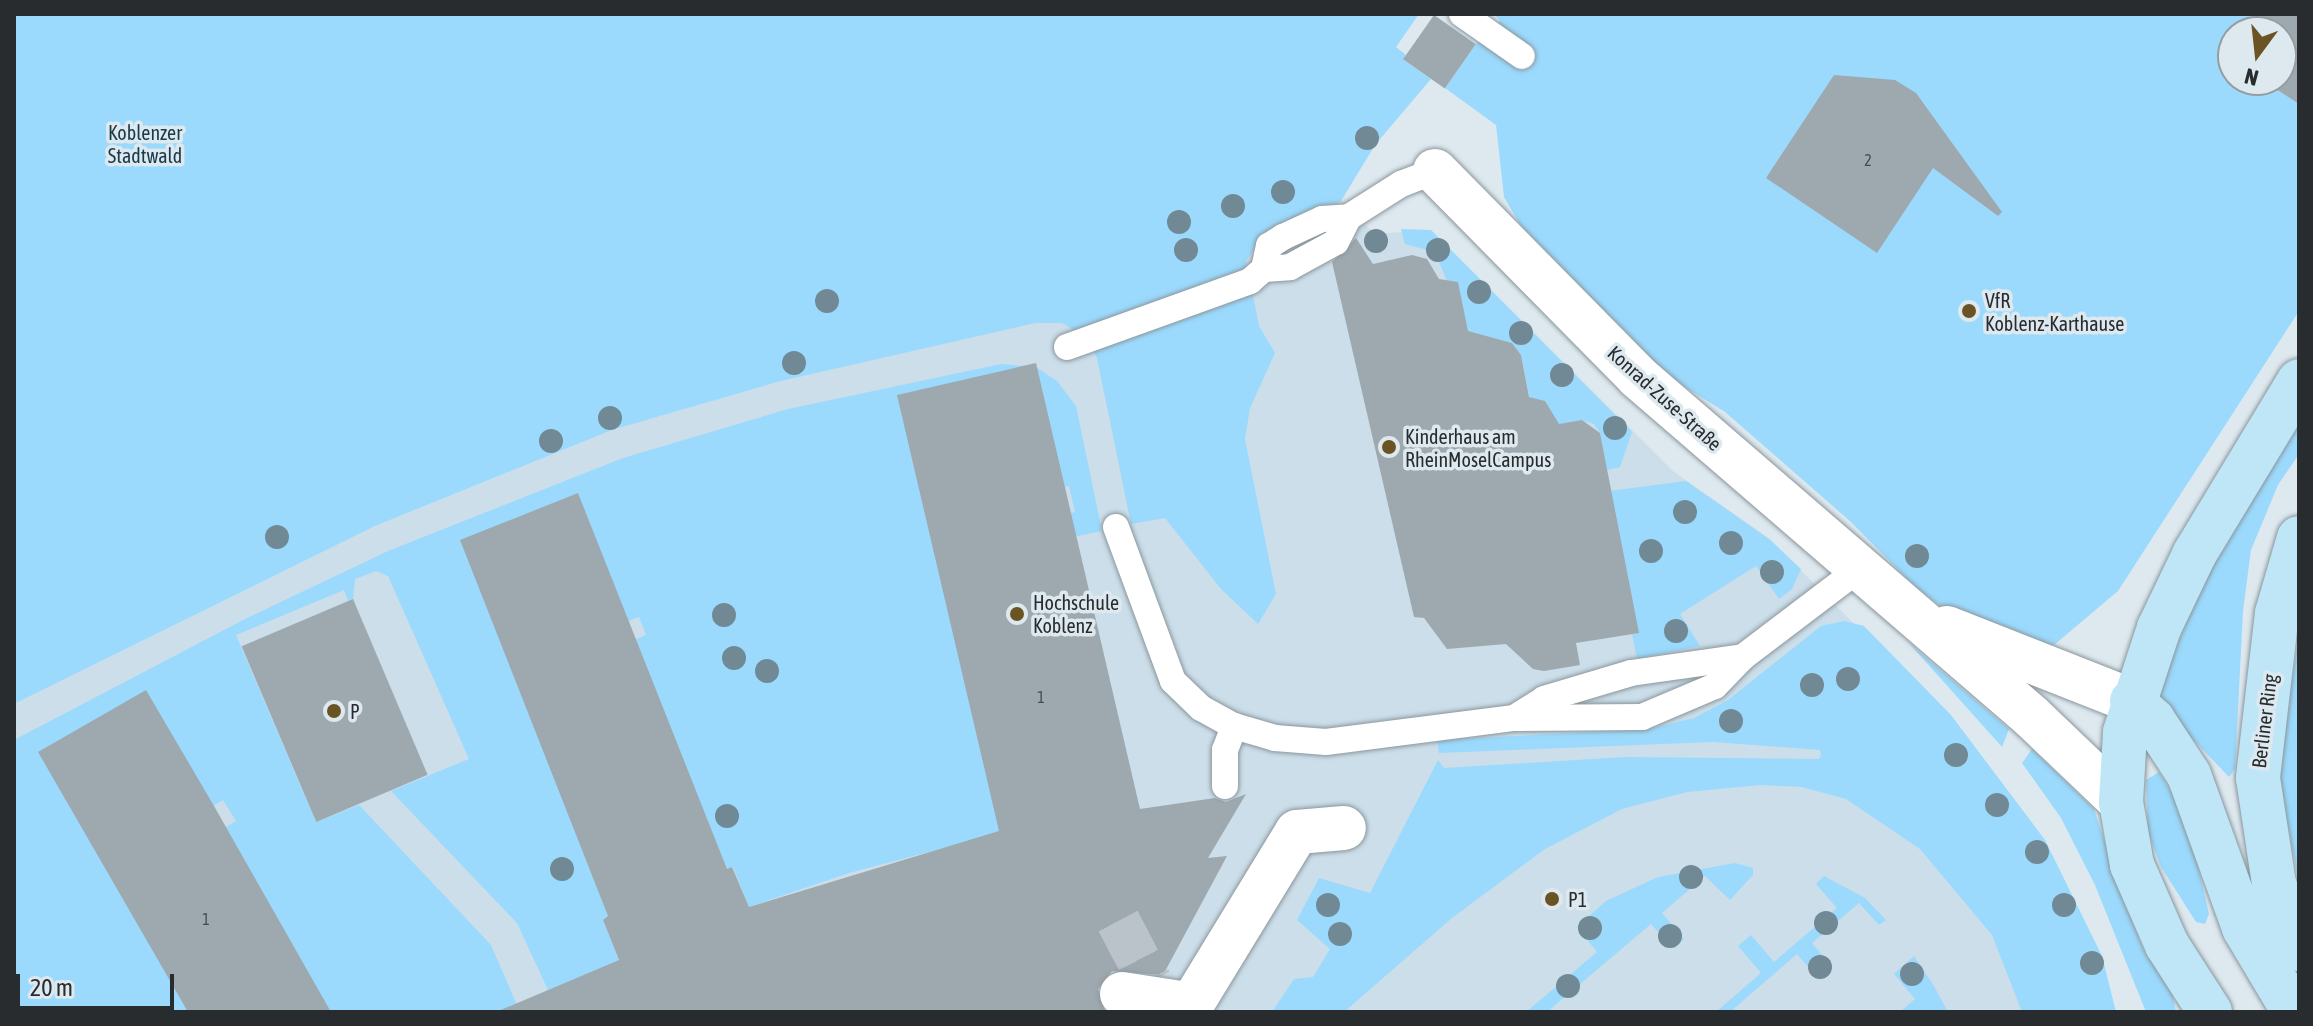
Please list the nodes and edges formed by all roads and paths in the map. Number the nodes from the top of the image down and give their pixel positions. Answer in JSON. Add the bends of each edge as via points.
{"nodes":[{"id":1,"x":1459,"y":18,"type":"edge"},
{"id":2,"x":1522,"y":56,"type":"dead end"},
{"id":3,"x":1435,"y":171,"type":"joint"},
{"id":4,"x":1067,"y":347,"type":"dead end"},
{"id":5,"x":2299,"y":381,"type":"edge"},
{"id":6,"x":1116,"y":527,"type":"dead end"},
{"id":7,"x":2299,"y":538,"type":"edge"},
{"id":8,"x":1859,"y":569,"type":"junction"},
{"id":9,"x":1907,"y":612,"type":"junction"},
{"id":10,"x":1743,"y":657,"type":"junction"},
{"id":11,"x":2132,"y":701,"type":"junction"},
{"id":12,"x":1514,"y":718,"type":"junction"},
{"id":13,"x":1234,"y":726,"type":"junction"},
{"id":14,"x":1225,"y":786,"type":"dead end"},
{"id":15,"x":2121,"y":802,"type":"junction"},
{"id":16,"x":1344,"y":828,"type":"dead end"},
{"id":17,"x":2299,"y":949,"type":"edge"},
{"id":18,"x":1157,"y":995,"type":"edge"},
{"id":19,"x":2210,"y":1012,"type":"edge"},
{"id":20,"x":2294,"y":1012,"type":"edge"}],
"edges":[{"from":1,"to":2,"type":"lane"},
{"from":3,"to":4,"type":"lane","via":[[1401,184],[1349,217],[1336,242],[1290,267],[1264,269],[1250,281]]},
{"from":3,"to":8,"type":"street","name":"Konrad-Zuse-Straße","via":[[1638,377]]},
{"from":5,"to":11,"type":"street","via":[[2195,553]]},
{"from":6,"to":13,"type":"lane","via":[[1173,681],[1201,708]]},
{"from":7,"to":17,"type":"street","name":"Berliner Ring","via":[[2277,613],[2258,778],[2274,884]]},
{"from":8,"to":9,"type":"street","name":"Konrad-Zuse-Straße"},
{"from":8,"to":10,"type":"lane"},
{"from":9,"to":11,"type":"street","name":"Konrad-Zuse-Straße"},
{"from":9,"to":15,"type":"street","name":"Konrad-Zuse-Straße","via":[[2031,716]]},
{"from":10,"to":12,"type":"lane","via":[[1631,673],[1544,699]]},
{"from":10,"to":12,"type":"lane","via":[[1715,686],[1642,717]]},
{"from":11,"to":15,"type":"street"},
{"from":11,"to":20,"type":"street","via":[[2163,732],[2189,775],[2244,928]]},
{"from":12,"to":13,"type":"lane","via":[[1326,742],[1275,738]]},
{"from":13,"to":14,"type":"lane","via":[[1225,750]]},
{"from":15,"to":19,"type":"street","via":[[2146,905]]},
{"from":16,"to":18,"type":"street","via":[[1297,832]]}]}
